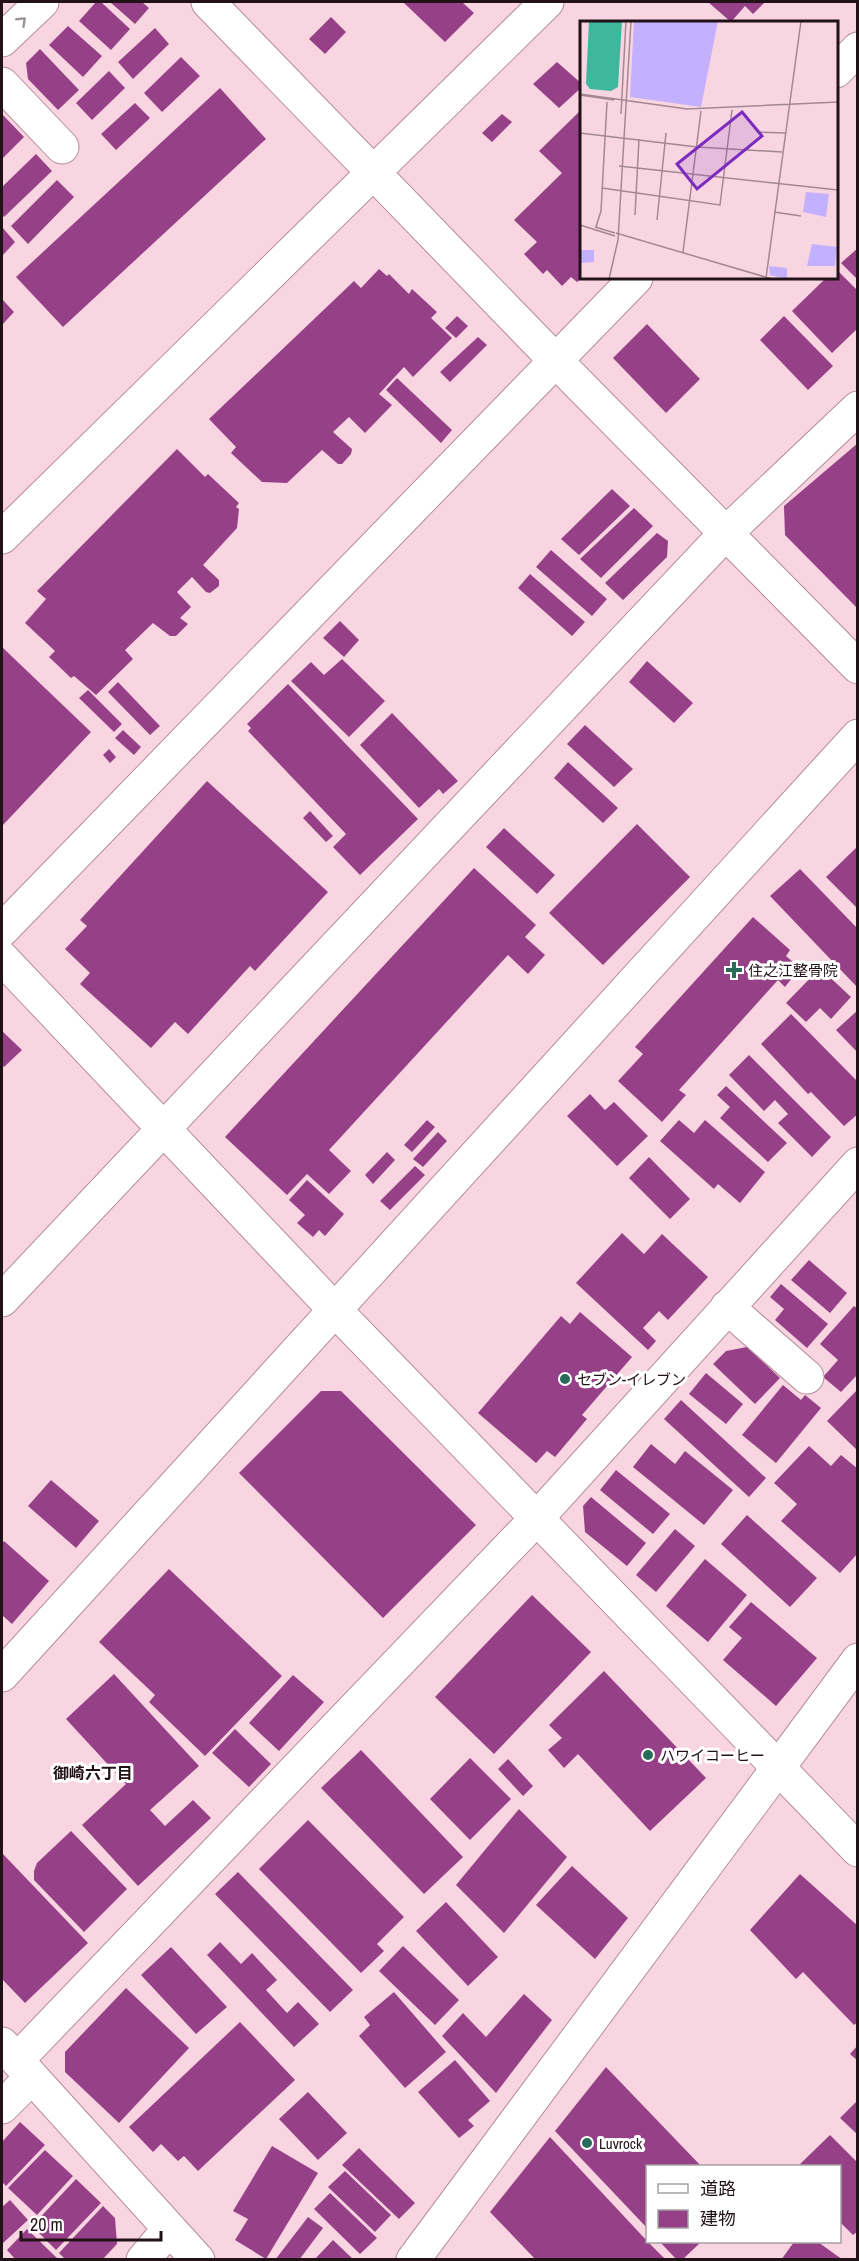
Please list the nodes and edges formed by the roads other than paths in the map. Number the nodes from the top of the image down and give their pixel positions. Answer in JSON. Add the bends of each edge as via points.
{"nodes":[{"id":1,"x":42,"y":2,"type":"edge"},
{"id":2,"x":208,"y":2,"type":"edge"},
{"id":3,"x":548,"y":2,"type":"edge"},
{"id":4,"x":2,"y":40,"type":"edge"},
{"id":5,"x":858,"y":50,"type":"edge"},
{"id":6,"x":838,"y":69,"type":"edge"},
{"id":7,"x":2,"y":84,"type":"edge"},
{"id":8,"x":62,"y":147,"type":"dead end"},
{"id":9,"x":374,"y":173,"type":"junction"},
{"id":10,"x":635,"y":279,"type":"edge"},
{"id":11,"x":556,"y":361,"type":"junction"},
{"id":12,"x":858,"y":408,"type":"edge"},
{"id":13,"x":725,"y":534,"type":"junction"},
{"id":14,"x":2,"y":537,"type":"edge"},
{"id":15,"x":858,"y":667,"type":"edge"},
{"id":16,"x":858,"y":736,"type":"edge"},
{"id":17,"x":2,"y":930,"type":"edge"},
{"id":18,"x":2,"y":958,"type":"edge"},
{"id":19,"x":163,"y":1129,"type":"junction"},
{"id":20,"x":858,"y":1164,"type":"edge"},
{"id":21,"x":2,"y":1299,"type":"edge"},
{"id":22,"x":727,"y":1307,"type":"junction"},
{"id":23,"x":334,"y":1309,"type":"junction"},
{"id":24,"x":807,"y":1377,"type":"dead end"},
{"id":25,"x":537,"y":1518,"type":"junction"},
{"id":26,"x":858,"y":1660,"type":"edge"},
{"id":27,"x":2,"y":1675,"type":"edge"},
{"id":28,"x":777,"y":1768,"type":"junction"},
{"id":29,"x":858,"y":1850,"type":"edge"},
{"id":30,"x":17,"y":2060,"type":"edge"},
{"id":31,"x":2,"y":2107,"type":"edge"},
{"id":32,"x":169,"y":2229,"type":"junction"},
{"id":33,"x":143,"y":2259,"type":"edge"},
{"id":34,"x":198,"y":2259,"type":"edge"},
{"id":35,"x":413,"y":2259,"type":"edge"}],
"edges":[{"from":4,"to":1,"type":"street","one_way":true},
{"from":2,"to":9,"type":"street"},
{"from":3,"to":9,"type":"street"},
{"from":5,"to":6,"type":"street"},
{"from":7,"to":8,"type":"street"},
{"from":9,"to":11,"type":"street"},
{"from":9,"to":14,"type":"street"},
{"from":10,"to":11,"type":"street"},
{"from":11,"to":13,"type":"street"},
{"from":11,"to":17,"type":"street"},
{"from":12,"to":13,"type":"street"},
{"from":13,"to":15,"type":"street"},
{"from":13,"to":19,"type":"street"},
{"from":16,"to":23,"type":"street"},
{"from":18,"to":19,"type":"street"},
{"from":19,"to":21,"type":"street"},
{"from":19,"to":23,"type":"street"},
{"from":20,"to":22,"type":"street"},
{"from":22,"to":24,"type":"street"},
{"from":22,"to":25,"type":"street"},
{"from":23,"to":25,"type":"street"},
{"from":23,"to":27,"type":"street"},
{"from":25,"to":28,"type":"street"},
{"from":25,"to":30,"type":"street"},
{"from":26,"to":28,"type":"street"},
{"from":28,"to":29,"type":"street"},
{"from":28,"to":35,"type":"street"},
{"from":30,"to":31,"type":"street"},
{"from":30,"to":32,"type":"street"},
{"from":32,"to":33,"type":"street"},
{"from":32,"to":34,"type":"street"}]}
